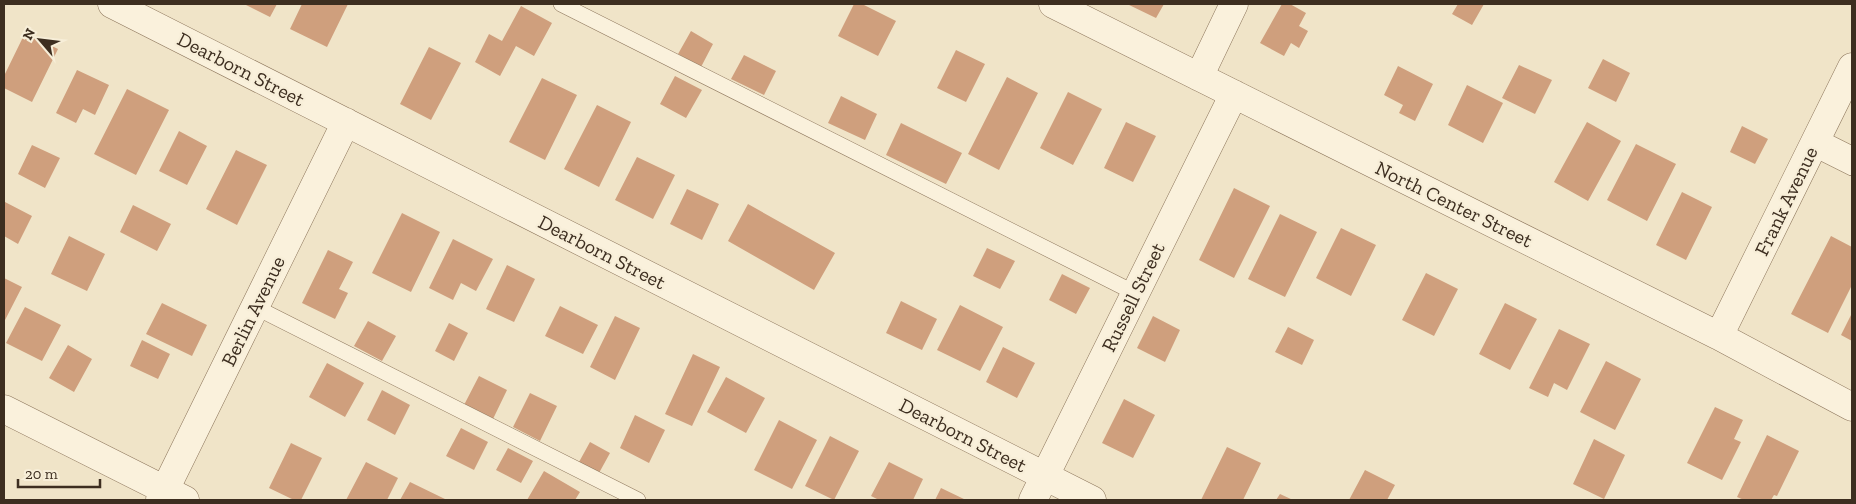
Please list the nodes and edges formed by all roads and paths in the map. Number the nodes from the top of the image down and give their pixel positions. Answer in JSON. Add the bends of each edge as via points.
{"nodes":[{"id":1,"x":112,"y":4,"type":"edge"},
{"id":2,"x":561,"y":4,"type":"edge"},
{"id":3,"x":1053,"y":4,"type":"edge"},
{"id":4,"x":1234,"y":4,"type":"edge"},
{"id":5,"x":1852,"y":67,"type":"edge"},
{"id":6,"x":1199,"y":77,"type":"junction"},
{"id":7,"x":1234,"y":94,"type":"junction"},
{"id":8,"x":346,"y":122,"type":"junction"},
{"id":9,"x":1815,"y":142,"type":"junction"},
{"id":10,"x":1852,"y":154,"type":"edge"},
{"id":11,"x":1852,"y":168,"type":"edge"},
{"id":12,"x":1135,"y":293,"type":"junction"},
{"id":13,"x":255,"y":307,"type":"junction"},
{"id":14,"x":1719,"y":336,"type":"junction"},
{"id":15,"x":1852,"y":407,"type":"edge"},
{"id":16,"x":4,"y":409,"type":"edge"},
{"id":17,"x":1039,"y":489,"type":"edge"},
{"id":18,"x":170,"y":497,"type":"edge"},
{"id":19,"x":638,"y":500,"type":"edge"},
{"id":20,"x":1092,"y":500,"type":"edge"}],
"edges":[{"from":1,"to":8,"type":"street","name":"Dearborn Street"},
{"from":2,"to":12,"type":"lane"},
{"from":3,"to":6,"type":"street","name":"North Center Street"},
{"from":4,"to":6,"type":"street"},
{"from":5,"to":9,"type":"street","name":"Frank Avenue"},
{"from":6,"to":7,"type":"street","name":"North Center Street"},
{"from":7,"to":12,"type":"street","name":"Russell Street"},
{"from":7,"to":14,"type":"street","name":"North Center Street"},
{"from":8,"to":13,"type":"street","name":"Berlin Avenue"},
{"from":8,"to":17,"type":"street","name":"Dearborn Street"},
{"from":9,"to":10,"type":"lane"},
{"from":9,"to":11,"type":"lane"},
{"from":9,"to":14,"type":"street","name":"Frank Avenue"},
{"from":12,"to":17,"type":"street","name":"Russell Street"},
{"from":13,"to":18,"type":"street","name":"Berlin Avenue"},
{"from":13,"to":19,"type":"lane"},
{"from":14,"to":15,"type":"street","name":"North Center Street"},
{"from":16,"to":18,"type":"street"},
{"from":17,"to":20,"type":"street","name":"Dearborn Street"}]}
